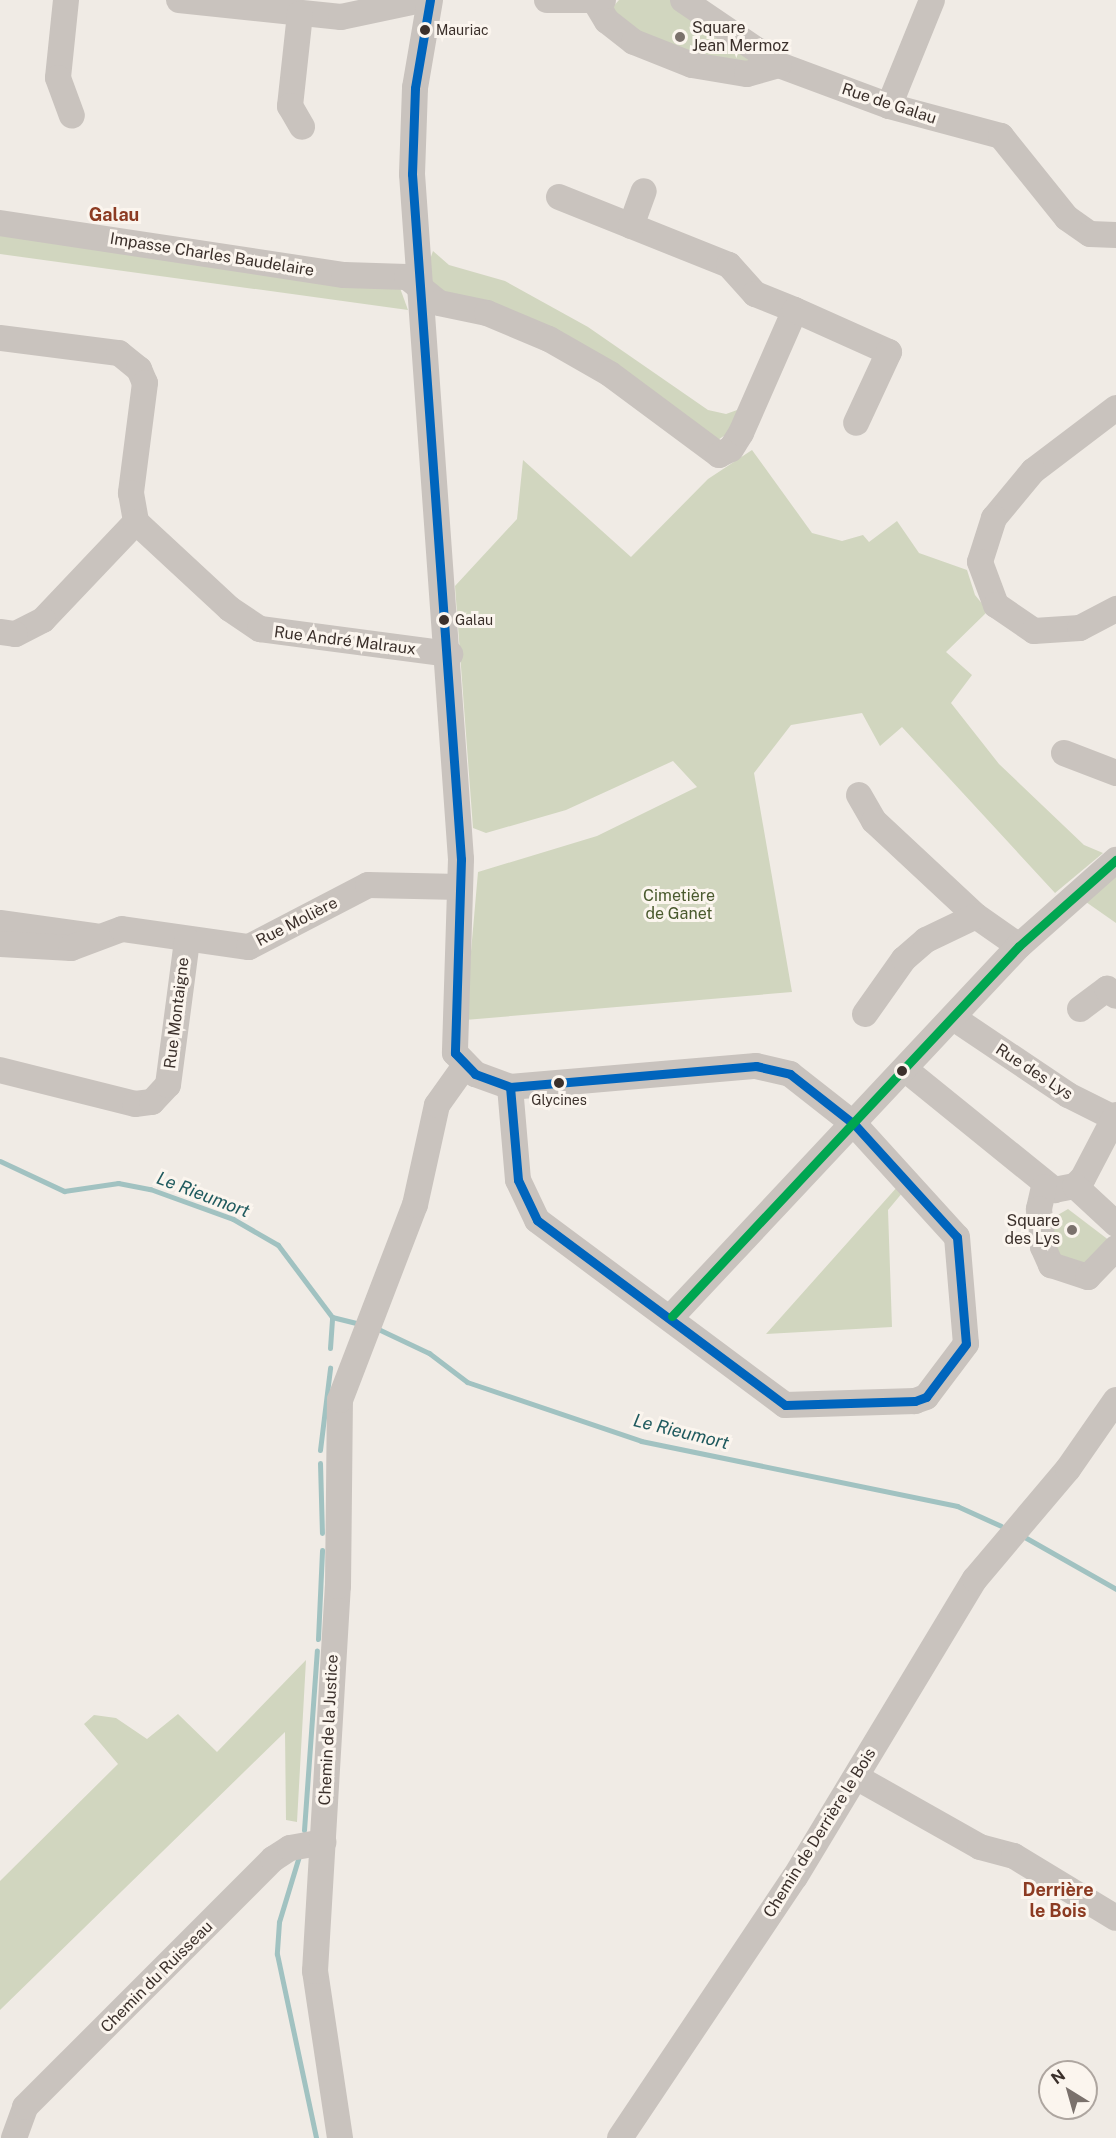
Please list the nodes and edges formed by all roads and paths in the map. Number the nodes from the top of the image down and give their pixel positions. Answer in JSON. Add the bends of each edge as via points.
{"nodes":[{"id":1,"x":66,"y":0,"type":"edge"},
{"id":2,"x":179,"y":0,"type":"edge"},
{"id":3,"x":421,"y":0,"type":"edge"},
{"id":4,"x":430,"y":0,"type":"edge"},
{"id":5,"x":547,"y":0,"type":"edge"},
{"id":6,"x":683,"y":0,"type":"edge"},
{"id":7,"x":932,"y":0,"type":"edge"},
{"id":8,"x":599,"y":2,"type":"edge"},
{"id":9,"x":300,"y":14,"type":"junction"},
{"id":10,"x":779,"y":65,"type":"junction"},
{"id":11,"x":889,"y":106,"type":"junction"},
{"id":12,"x":72,"y":116,"type":"dead end"},
{"id":13,"x":302,"y":128,"type":"dead end"},
{"id":14,"x":644,"y":191,"type":"dead end"},
{"id":15,"x":559,"y":197,"type":"dead end"},
{"id":16,"x":0,"y":223,"type":"edge"},
{"id":17,"x":631,"y":226,"type":"junction"},
{"id":18,"x":1116,"y":235,"type":"edge"},
{"id":19,"x":422,"y":286,"type":"junction"},
{"id":20,"x":795,"y":310,"type":"junction"},
{"id":21,"x":0,"y":339,"type":"edge"},
{"id":22,"x":1116,"y":408,"type":"edge"},
{"id":23,"x":856,"y":423,"type":"dead end"},
{"id":24,"x":136,"y":522,"type":"junction"},
{"id":25,"x":1116,"y":609,"type":"edge"},
{"id":26,"x":0,"y":632,"type":"edge"},
{"id":27,"x":450,"y":654,"type":"junction"},
{"id":28,"x":1064,"y":753,"type":"dead end"},
{"id":29,"x":1116,"y":773,"type":"edge"},
{"id":30,"x":859,"y":795,"type":"dead end"},
{"id":31,"x":1116,"y":860,"type":"edge"},
{"id":32,"x":460,"y":886,"type":"junction"},
{"id":33,"x":976,"y":916,"type":"junction"},
{"id":34,"x":0,"y":923,"type":"edge"},
{"id":35,"x":98,"y":936,"type":"junction"},
{"id":36,"x":187,"y":940,"type":"junction"},
{"id":37,"x":0,"y":944,"type":"edge"},
{"id":38,"x":1019,"y":946,"type":"junction"},
{"id":39,"x":1116,"y":996,"type":"edge"},
{"id":40,"x":1080,"y":1009,"type":"dead end"},
{"id":41,"x":865,"y":1014,"type":"dead end"},
{"id":42,"x":955,"y":1019,"type":"junction"},
{"id":43,"x":460,"y":1060,"type":"junction"},
{"id":44,"x":0,"y":1070,"type":"edge"},
{"id":45,"x":906,"y":1071,"type":"junction"},
{"id":46,"x":510,"y":1087,"type":"junction"},
{"id":47,"x":1115,"y":1117,"type":"edge"},
{"id":48,"x":855,"y":1125,"type":"junction"},
{"id":49,"x":1075,"y":1186,"type":"junction"},
{"id":50,"x":1044,"y":1187,"type":"junction"},
{"id":51,"x":1116,"y":1224,"type":"edge"},
{"id":52,"x":1116,"y":1248,"type":"edge"},
{"id":53,"x":672,"y":1316,"type":"junction"},
{"id":54,"x":1116,"y":1400,"type":"edge"},
{"id":55,"x":855,"y":1777,"type":"junction"},
{"id":56,"x":322,"y":1842,"type":"junction"},
{"id":57,"x":1116,"y":1918,"type":"edge"},
{"id":58,"x":14,"y":2138,"type":"edge"},
{"id":59,"x":340,"y":2138,"type":"edge"},
{"id":60,"x":620,"y":2138,"type":"edge"}],
"edges":[{"from":1,"to":12,"type":"street","via":[[58,78]]},
{"from":2,"to":9,"type":"street"},
{"from":3,"to":9,"type":"street","via":[[357,16]]},
{"from":4,"to":19,"type":"street","via":[[415,88],[413,153]]},
{"from":5,"to":8,"type":"street"},
{"from":6,"to":10,"type":"street","name":"Rue de Galau"},
{"from":7,"to":11,"type":"street"},
{"from":8,"to":10,"type":"street","via":[[627,38],[692,65],[747,74]]},
{"from":9,"to":13,"type":"street","via":[[290,106]]},
{"from":10,"to":11,"type":"street","name":"Rue de Galau"},
{"from":11,"to":18,"type":"street","name":"Rue de Galau","via":[[1001,136],[1067,218],[1090,234]]},
{"from":14,"to":17,"type":"street"},
{"from":15,"to":17,"type":"street"},
{"from":16,"to":19,"type":"street","name":"Impasse Charles Baudelaire","via":[[344,275],[407,278]]},
{"from":17,"to":20,"type":"street","via":[[729,265],[755,294]]},
{"from":19,"to":20,"type":"street","via":[[439,303],[487,313],[549,339],[610,374],[719,455],[731,449],[741,433]]},
{"from":19,"to":27,"type":"street"},
{"from":20,"to":23,"type":"street","via":[[889,352]]},
{"from":21,"to":24,"type":"street","via":[[119,353],[139,369],[145,383],[131,493]]},
{"from":22,"to":25,"type":"street","via":[[1033,471],[994,518],[980,562],[996,605],[1034,630],[1080,628]]},
{"from":24,"to":26,"type":"street","via":[[43,620],[15,634]]},
{"from":24,"to":27,"type":"street","name":"Rue André Malraux","via":[[230,609],[260,629]]},
{"from":27,"to":32,"type":"street"},
{"from":28,"to":29,"type":"street"},
{"from":30,"to":33,"type":"street","via":[[874,821]]},
{"from":31,"to":38,"type":"street"},
{"from":32,"to":36,"type":"street","name":"Rue Molière","via":[[377,883],[267,942],[249,947]]},
{"from":32,"to":43,"type":"street"},
{"from":33,"to":38,"type":"street"},
{"from":33,"to":41,"type":"street","via":[[926,940],[904,959]]},
{"from":34,"to":35,"type":"street","name":"Rue Molière"},
{"from":35,"to":36,"type":"street","name":"Rue Molière","via":[[130,929]]},
{"from":35,"to":37,"type":"street","name":"Rue Molière","via":[[60,949]]},
{"from":36,"to":44,"type":"street","name":"Rue Montaigne","via":[[168,1085],[152,1102],[135,1104]]},
{"from":38,"to":42,"type":"street"},
{"from":39,"to":40,"type":"street","via":[[1107,988]]},
{"from":42,"to":45,"type":"street"},
{"from":42,"to":47,"type":"street","name":"Rue des Lys","via":[[1068,1095]]},
{"from":43,"to":46,"type":"street"},
{"from":43,"to":56,"type":"street","name":"Chemin de la Justice","via":[[437,1105],[415,1205],[366,1324],[339,1410],[338,1586]]},
{"from":45,"to":48,"type":"street"},
{"from":45,"to":50,"type":"street"},
{"from":46,"to":48,"type":"street","via":[[768,1066],[790,1074]]},
{"from":46,"to":53,"type":"street","via":[[518,1180],[528,1208],[604,1273]]},
{"from":47,"to":49,"type":"street"},
{"from":48,"to":53,"type":"street"},
{"from":48,"to":53,"type":"street","via":[[957,1237],[961,1248],[966,1344],[926,1397],[785,1405]]},
{"from":49,"to":50,"type":"street"},
{"from":49,"to":51,"type":"street"},
{"from":50,"to":52,"type":"street","via":[[1039,1209],[1042,1247],[1051,1264],[1079,1278],[1088,1277]]},
{"from":54,"to":55,"type":"street","name":"Chemin de Derrière le Bois","via":[[1068,1468],[1016,1525],[975,1579]]},
{"from":55,"to":57,"type":"street","via":[[980,1847],[1014,1856]]},
{"from":55,"to":60,"type":"street","name":"Chemin de Derrière le Bois"},
{"from":56,"to":58,"type":"street","name":"Chemin du Ruisseau","via":[[290,1848],[273,1859],[25,2107]]},
{"from":56,"to":59,"type":"street","name":"Chemin de la Justice","via":[[315,1971]]}]}
